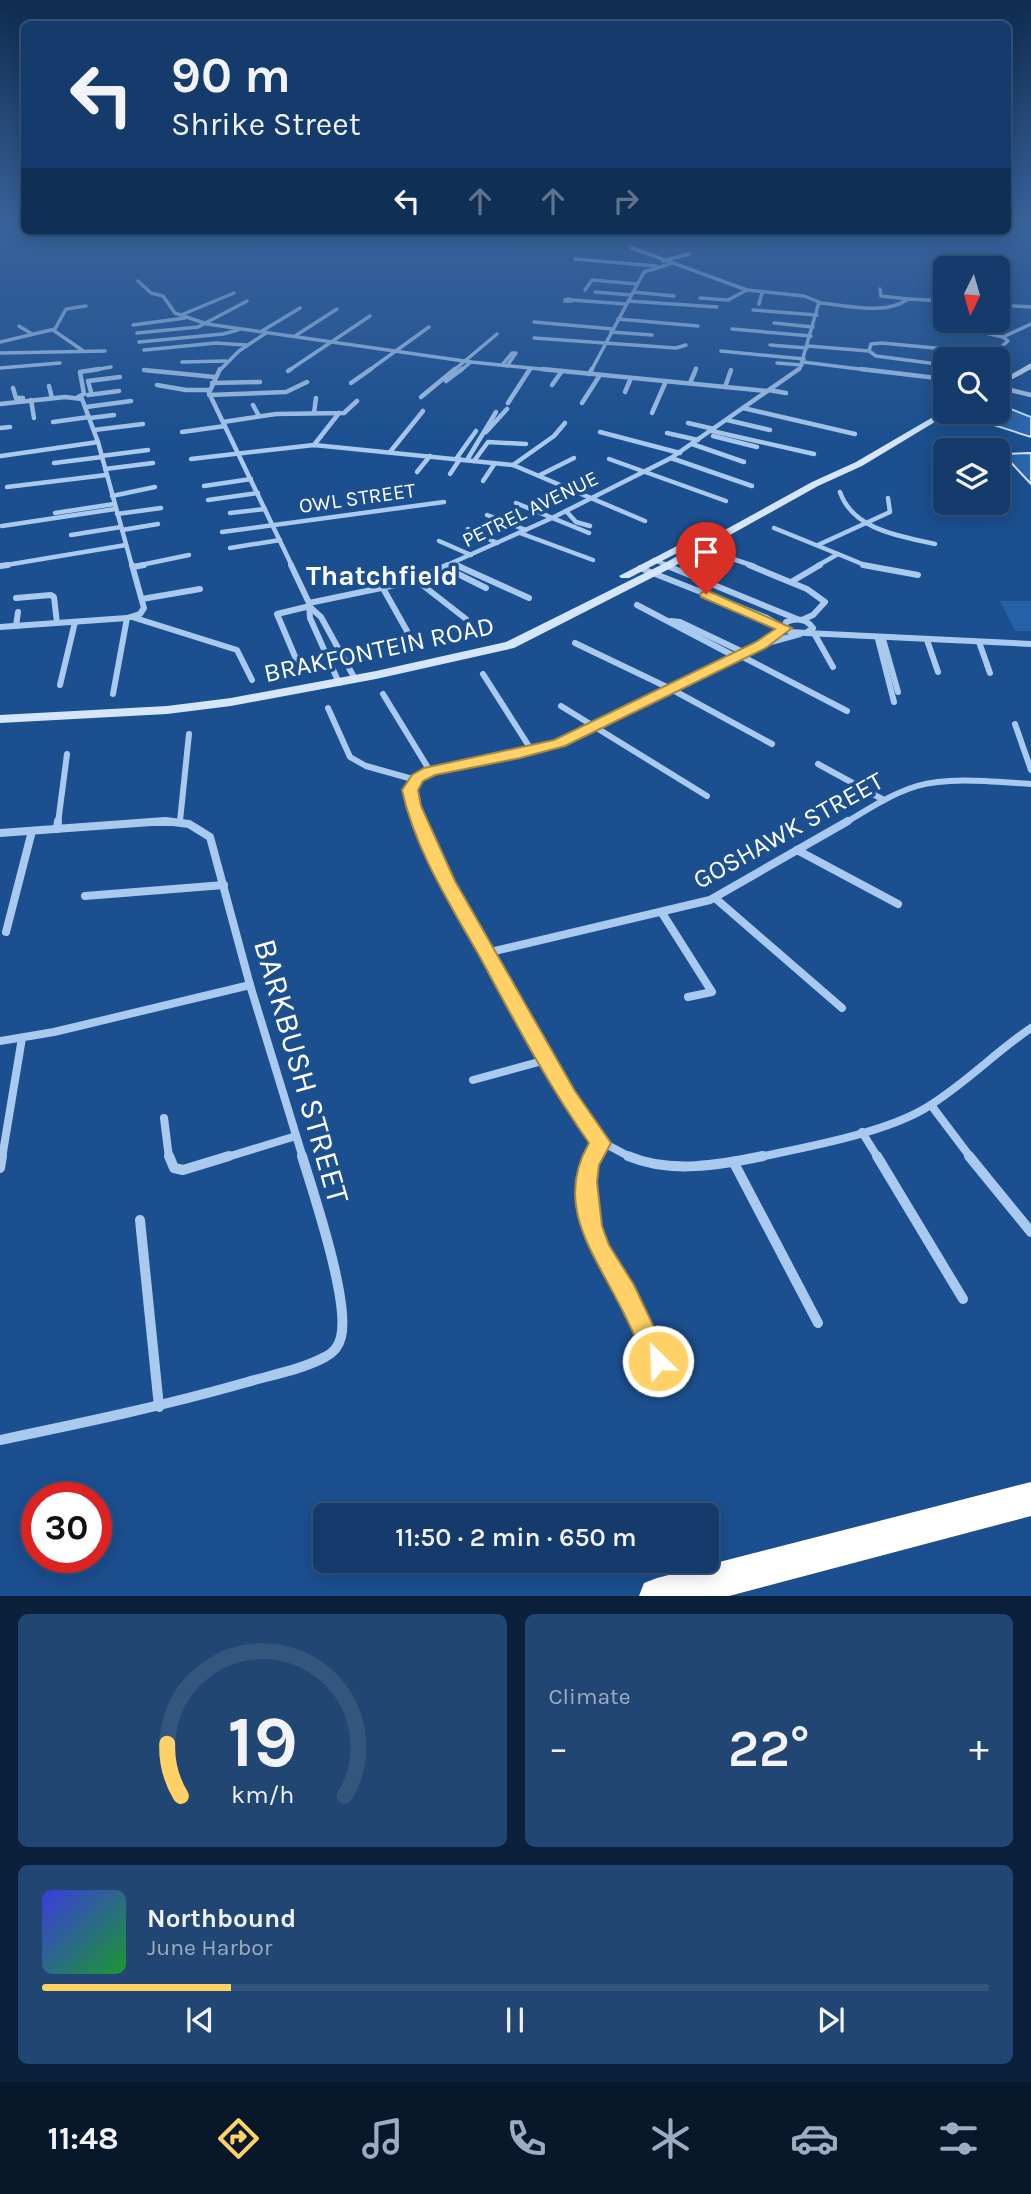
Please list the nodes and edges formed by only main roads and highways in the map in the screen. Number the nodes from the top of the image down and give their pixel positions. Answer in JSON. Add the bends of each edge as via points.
{"nodes":[{"id":1,"x":1031,"y":1499,"type":"edge"},
{"id":2,"x":657,"y":1595,"type":"edge"}],
"edges":[{"from":1,"to":2,"type":"highway"}]}
